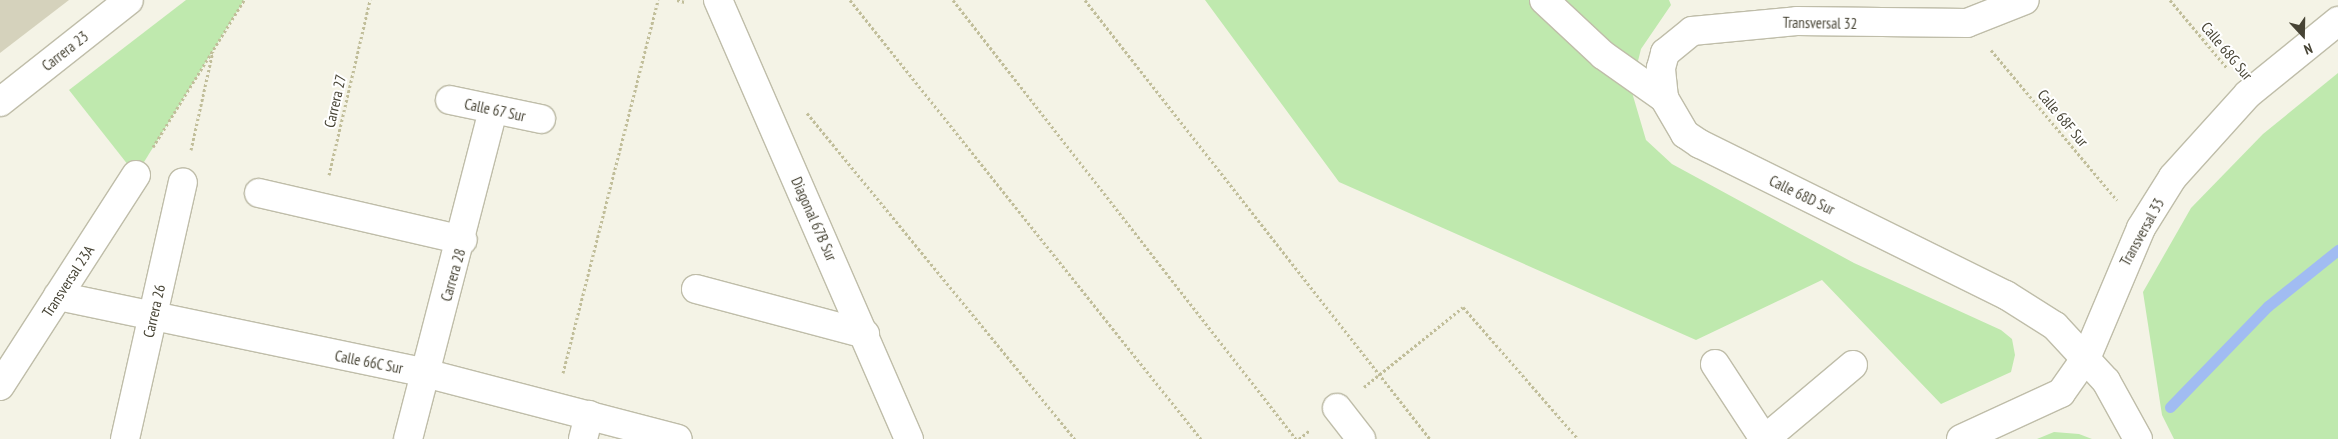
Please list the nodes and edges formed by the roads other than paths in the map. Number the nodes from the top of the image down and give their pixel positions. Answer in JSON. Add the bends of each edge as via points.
{"nodes":[{"id":1,"x":129,"y":0,"type":"edge"},
{"id":2,"x":718,"y":0,"type":"edge"},
{"id":3,"x":1544,"y":0,"type":"edge"},
{"id":4,"x":2025,"y":0,"type":"edge"},
{"id":5,"x":2338,"y":21,"type":"edge"},
{"id":6,"x":1664,"y":98,"type":"junction"},
{"id":7,"x":450,"y":100,"type":"dead end"},
{"id":8,"x":0,"y":102,"type":"edge"},
{"id":9,"x":493,"y":110,"type":"junction"},
{"id":10,"x":541,"y":119,"type":"dead end"},
{"id":11,"x":136,"y":176,"type":"road end"},
{"id":12,"x":183,"y":182,"type":"road end"},
{"id":13,"x":259,"y":193,"type":"dead end"},
{"id":14,"x":463,"y":240,"type":"junction"},
{"id":15,"x":696,"y":289,"type":"dead end"},
{"id":16,"x":58,"y":296,"type":"junction"},
{"id":17,"x":153,"y":318,"type":"junction"},
{"id":18,"x":865,"y":334,"type":"junction"},
{"id":19,"x":2087,"y":356,"type":"junction"},
{"id":20,"x":1715,"y":364,"type":"dead end"},
{"id":21,"x":1853,"y":365,"type":"dead end"},
{"id":22,"x":425,"y":373,"type":"junction"},
{"id":23,"x":0,"y":386,"type":"edge"},
{"id":24,"x":1337,"y":408,"type":"road end"},
{"id":25,"x":586,"y":427,"type":"edge"},
{"id":26,"x":125,"y":439,"type":"edge"},
{"id":27,"x":408,"y":439,"type":"edge"},
{"id":28,"x":678,"y":439,"type":"edge"},
{"id":29,"x":909,"y":439,"type":"edge"},
{"id":30,"x":1361,"y":439,"type":"edge"},
{"id":31,"x":1764,"y":439,"type":"edge"},
{"id":32,"x":1961,"y":439,"type":"edge"},
{"id":33,"x":2138,"y":439,"type":"edge"}],
"edges":[{"from":1,"to":8,"type":"street","name":"Carrera 23"},
{"from":2,"to":18,"type":"street","name":"Diagonal 67B Sur"},
{"from":3,"to":6,"type":"street","name":"Calle 68D Sur","via":[[1603,56]]},
{"from":4,"to":6,"type":"street","name":"Transversal 32","via":[[1968,23],[1797,21],[1692,31],[1665,53],[1661,68]]},
{"from":5,"to":19,"type":"street","name":"Transversal 33","via":[[2248,94],[2173,177],[2141,228],[2110,291]]},
{"from":6,"to":19,"type":"street","name":"Calle 68D Sur","via":[[1685,134],[1713,152],[2006,295],[2055,326]]},
{"from":7,"to":9,"type":"street","name":"Calle 67 Sur"},
{"from":9,"to":10,"type":"street","name":"Calle 67 Sur"},
{"from":9,"to":14,"type":"street","name":"Carrera 28"},
{"from":11,"to":16,"type":"street","name":"Transversal 23A"},
{"from":12,"to":17,"type":"street","name":"Carrera 26"},
{"from":13,"to":14,"type":"street"},
{"from":14,"to":22,"type":"street","name":"Carrera 28"},
{"from":15,"to":18,"type":"street"},
{"from":16,"to":17,"type":"street","name":"Calle 66C Sur"},
{"from":16,"to":23,"type":"street","name":"Transversal 23A"},
{"from":17,"to":22,"type":"street","name":"Calle 66C Sur"},
{"from":17,"to":26,"type":"street","name":"Carrera 26"},
{"from":18,"to":29,"type":"street","name":"Diagonal 67B Sur"},
{"from":19,"to":32,"type":"street","name":"Transversal 33","via":[[2061,393]]},
{"from":19,"to":33,"type":"street","name":"Calle 68D Sur"},
{"from":20,"to":31,"type":"street"},
{"from":21,"to":31,"type":"street"},
{"from":22,"to":25,"type":"street","name":"Calle 66C Sur","via":[[555,405]]},
{"from":22,"to":27,"type":"street","name":"Carrera 28"},
{"from":24,"to":30,"type":"street"},
{"from":25,"to":28,"type":"street","name":"Calle 66C Sur"}]}
